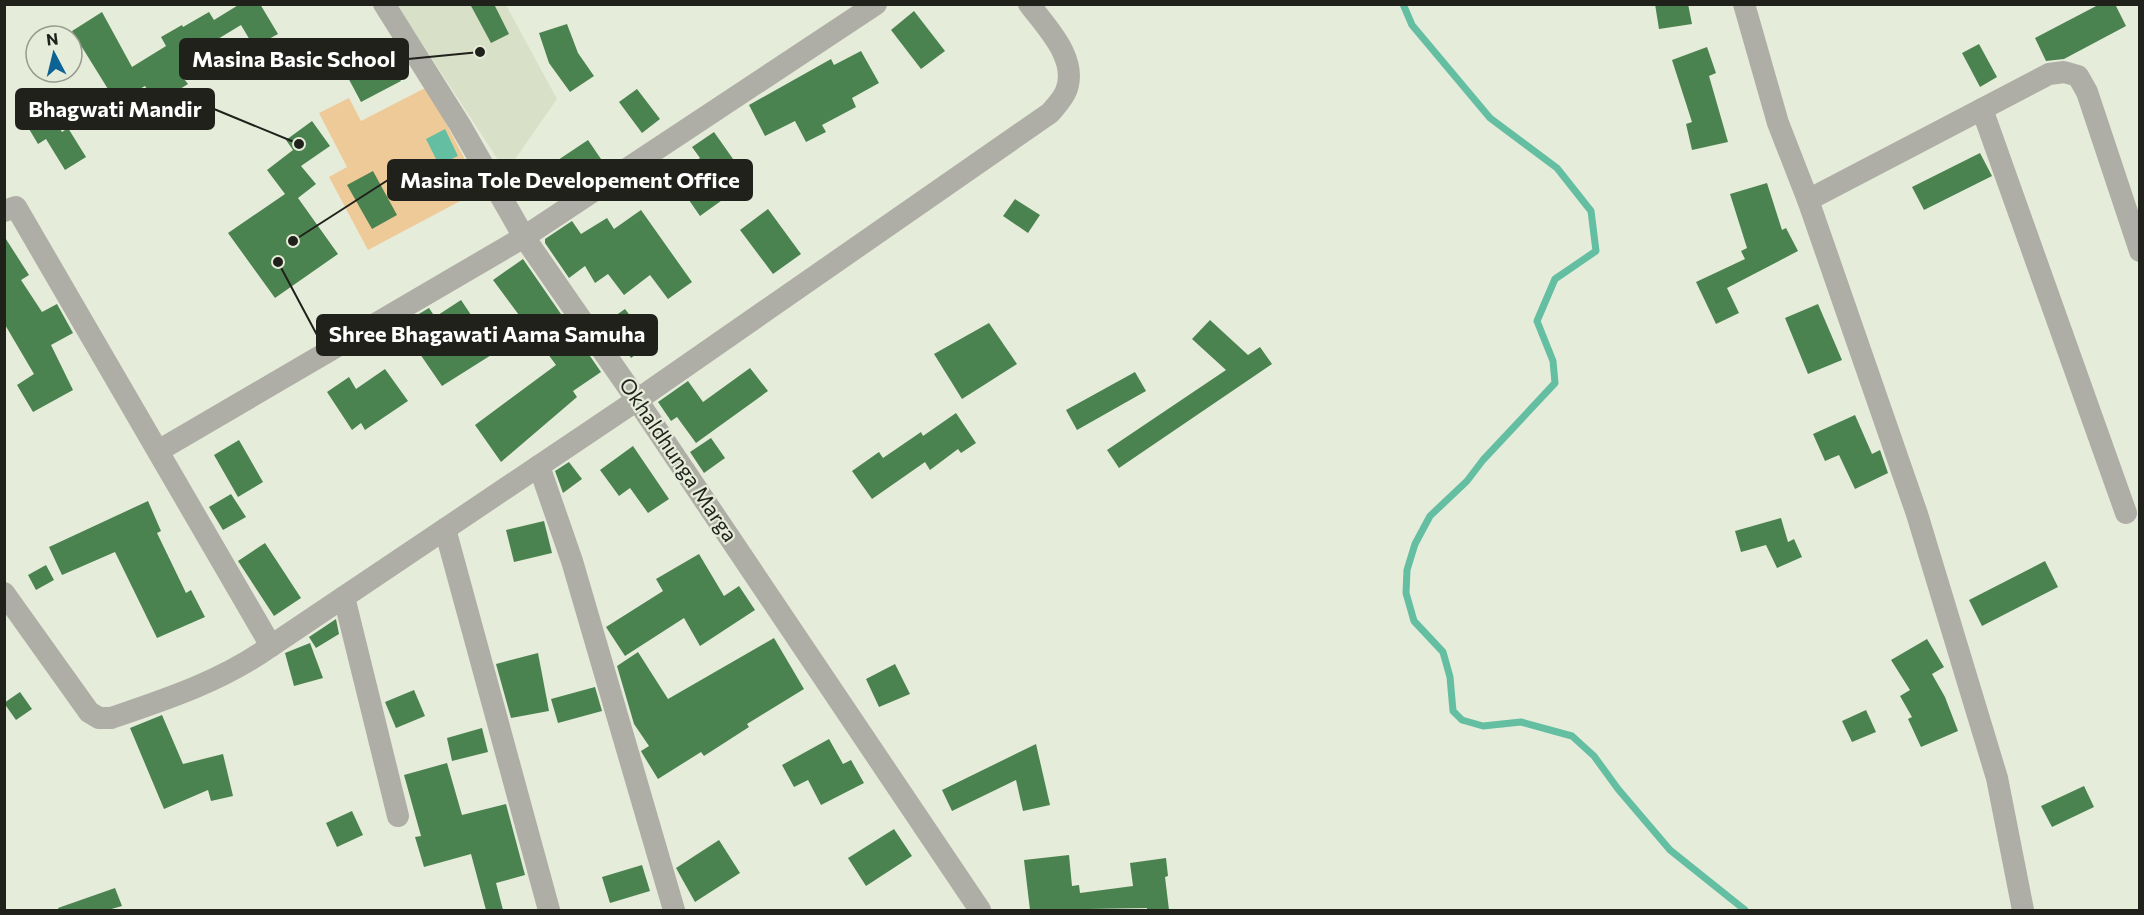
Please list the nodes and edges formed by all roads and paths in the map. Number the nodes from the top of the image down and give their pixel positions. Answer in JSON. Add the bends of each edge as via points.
{"nodes":[{"id":1,"x":384,"y":4,"type":"edge"},
{"id":2,"x":876,"y":4,"type":"edge"},
{"id":3,"x":1029,"y":4,"type":"edge"},
{"id":4,"x":1744,"y":4,"type":"edge"},
{"id":5,"x":1982,"y":109,"type":"junction"},
{"id":6,"x":1809,"y":200,"type":"junction"},
{"id":7,"x":4,"y":212,"type":"edge"},
{"id":8,"x":524,"y":237,"type":"junction"},
{"id":9,"x":2139,"y":251,"type":"edge"},
{"id":10,"x":637,"y":400,"type":"junction"},
{"id":11,"x":158,"y":451,"type":"junction"},
{"id":12,"x":539,"y":466,"type":"junction"},
{"id":13,"x":2126,"y":513,"type":"dead end"},
{"id":14,"x":445,"y":529,"type":"junction"},
{"id":15,"x":4,"y":593,"type":"edge"},
{"id":16,"x":344,"y":597,"type":"junction"},
{"id":17,"x":271,"y":646,"type":"junction"},
{"id":18,"x":398,"y":816,"type":"dead end"},
{"id":19,"x":549,"y":910,"type":"edge"},
{"id":20,"x":674,"y":910,"type":"edge"},
{"id":21,"x":980,"y":910,"type":"edge"},
{"id":22,"x":2023,"y":910,"type":"edge"}],
"edges":[{"from":1,"to":8,"type":"street","name":"Okhaldhunga Marga","via":[[460,124]]},
{"from":2,"to":8,"type":"street"},
{"from":3,"to":10,"type":"street","via":[[1061,48],[1069,73],[1066,91],[1050,114]]},
{"from":4,"to":6,"type":"street","via":[[1778,123]]},
{"from":5,"to":6,"type":"street"},
{"from":5,"to":9,"type":"street","via":[[2049,74],[2064,72],[2078,76],[2087,92]]},
{"from":5,"to":13,"type":"street"},
{"from":6,"to":22,"type":"street","via":[[1917,514],[1976,709],[1996,778]]},
{"from":7,"to":11,"type":"street","via":[[16,207]]},
{"from":8,"to":10,"type":"street","name":"Okhaldhunga Marga"},
{"from":8,"to":11,"type":"street"},
{"from":10,"to":12,"type":"street"},
{"from":10,"to":21,"type":"street","name":"Okhaldhunga Marga"},
{"from":11,"to":17,"type":"street"},
{"from":12,"to":14,"type":"street"},
{"from":12,"to":20,"type":"street","via":[[572,561]]},
{"from":14,"to":16,"type":"street"},
{"from":14,"to":19,"type":"street"},
{"from":15,"to":17,"type":"street","via":[[88,712],[99,718],[111,718],[194,689]]},
{"from":16,"to":17,"type":"street"},
{"from":16,"to":18,"type":"street"}]}
